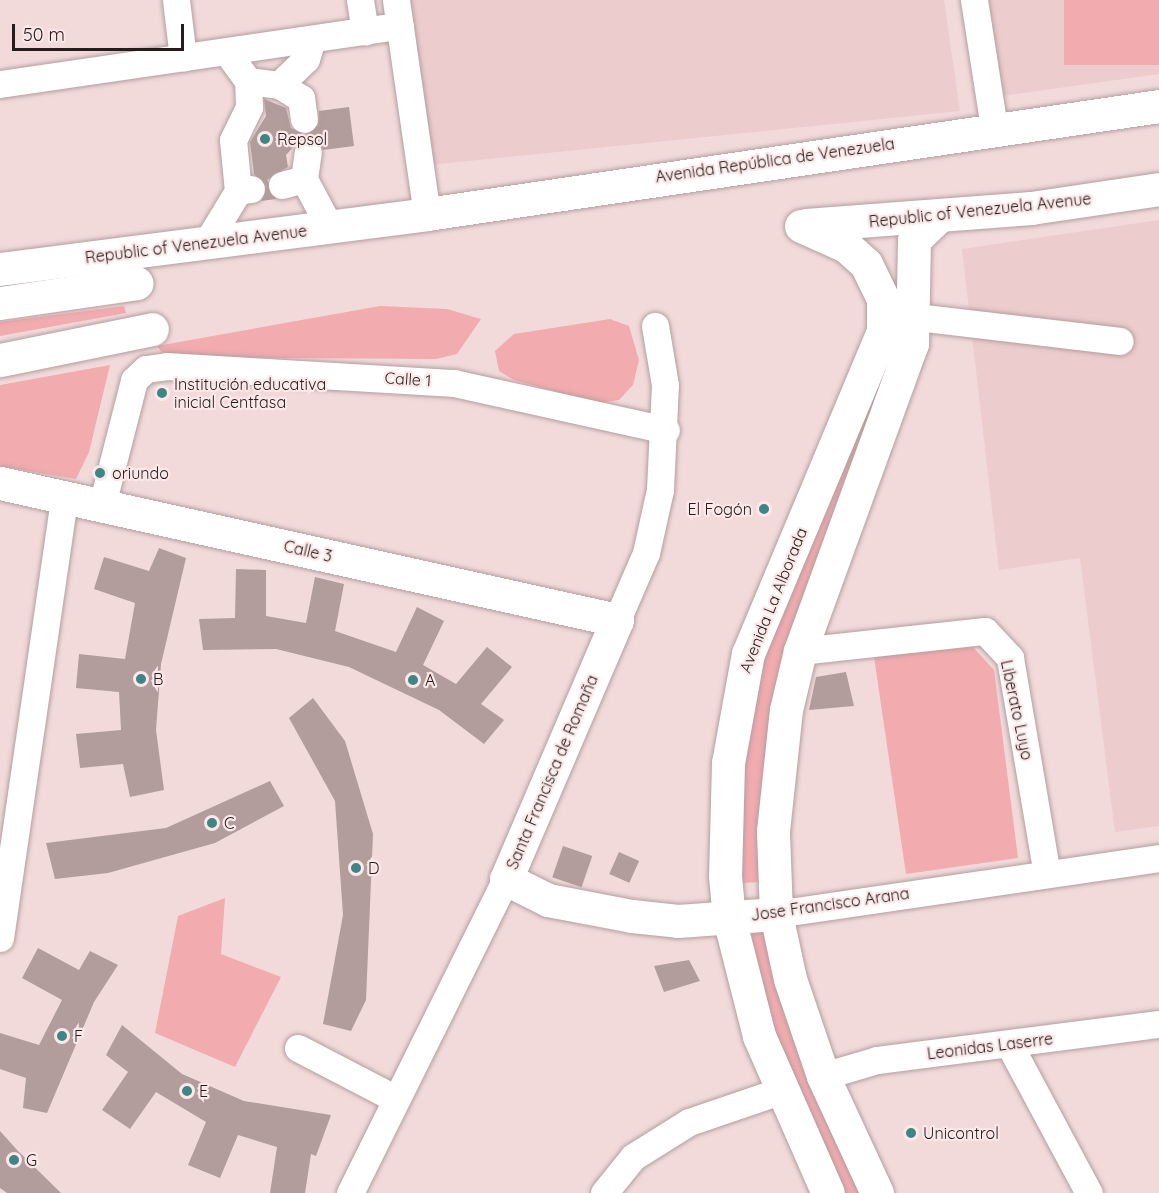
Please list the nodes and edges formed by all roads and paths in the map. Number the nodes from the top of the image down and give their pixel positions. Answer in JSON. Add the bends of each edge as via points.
{"nodes":[{"id":1,"x":176,"y":0,"type":"edge"},
{"id":2,"x":360,"y":0,"type":"edge"},
{"id":3,"x":974,"y":0,"type":"edge"},
{"id":4,"x":398,"y":13,"type":"edge"},
{"id":5,"x":365,"y":32,"type":"junction"},
{"id":6,"x":312,"y":39,"type":"junction"},
{"id":7,"x":227,"y":52,"type":"junction"},
{"id":8,"x":183,"y":58,"type":"junction"},
{"id":9,"x":248,"y":81,"type":"junction"},
{"id":10,"x":0,"y":84,"type":"edge"},
{"id":11,"x":279,"y":85,"type":"junction"},
{"id":12,"x":1159,"y":106,"type":"edge"},
{"id":13,"x":304,"y":119,"type":"dead end"},
{"id":14,"x":994,"y":128,"type":"junction"},
{"id":15,"x":308,"y":152,"type":"dead end"},
{"id":16,"x":1159,"y":189,"type":"edge"},
{"id":17,"x":428,"y":214,"type":"junction"},
{"id":18,"x":937,"y":218,"type":"junction"},
{"id":19,"x":329,"y":226,"type":"junction"},
{"id":20,"x":801,"y":226,"type":"joint"},
{"id":21,"x":207,"y":242,"type":"junction"},
{"id":22,"x":0,"y":269,"type":"edge"},
{"id":23,"x":137,"y":283,"type":"dead end"},
{"id":24,"x":57,"y":296,"type":"junction"},
{"id":25,"x":0,"y":303,"type":"edge"},
{"id":26,"x":916,"y":317,"type":"junction"},
{"id":27,"x":655,"y":326,"type":"dead end"},
{"id":28,"x":152,"y":328,"type":"dead end"},
{"id":29,"x":1120,"y":341,"type":"dead end"},
{"id":30,"x":60,"y":348,"type":"junction"},
{"id":31,"x":0,"y":360,"type":"edge"},
{"id":32,"x":666,"y":430,"type":"junction"},
{"id":33,"x":0,"y":483,"type":"edge"},
{"id":34,"x":64,"y":497,"type":"junction"},
{"id":35,"x":102,"y":505,"type":"junction"},
{"id":36,"x":617,"y":620,"type":"junction"},
{"id":37,"x":800,"y":651,"type":"junction"},
{"id":38,"x":1159,"y":858,"type":"edge"},
{"id":39,"x":1047,"y":874,"type":"junction"},
{"id":40,"x":506,"y":879,"type":"junction"},
{"id":41,"x":5,"y":883,"type":"edge"},
{"id":42,"x":776,"y":914,"type":"junction"},
{"id":43,"x":729,"y":918,"type":"junction"},
{"id":44,"x":0,"y":938,"type":"edge"},
{"id":45,"x":1159,"y":1024,"type":"edge"},
{"id":46,"x":1009,"y":1044,"type":"junction"},
{"id":47,"x":298,"y":1048,"type":"dead end"},
{"id":48,"x":823,"y":1076,"type":"junction"},
{"id":49,"x":780,"y":1091,"type":"junction"},
{"id":50,"x":396,"y":1100,"type":"junction"},
{"id":51,"x":611,"y":1189,"type":"edge"},
{"id":52,"x":350,"y":1193,"type":"edge"},
{"id":53,"x":828,"y":1193,"type":"edge"},
{"id":54,"x":877,"y":1193,"type":"edge"},
{"id":55,"x":1089,"y":1193,"type":"edge"}],
"edges":[{"from":1,"to":8,"type":"street"},
{"from":2,"to":5,"type":"street"},
{"from":3,"to":14,"type":"street"},
{"from":4,"to":5,"type":"street"},
{"from":4,"to":17,"type":"street"},
{"from":5,"to":6,"type":"street"},
{"from":6,"to":7,"type":"street"},
{"from":6,"to":11,"type":"street","via":[[306,59]]},
{"from":7,"to":8,"type":"street"},
{"from":7,"to":9,"type":"street"},
{"from":8,"to":10,"type":"street"},
{"from":9,"to":11,"type":"street"},
{"from":9,"to":21,"type":"street","via":[[249,107],[233,140],[244,190]]},
{"from":11,"to":13,"type":"street","via":[[301,98]]},
{"from":12,"to":14,"type":"main road","name":"Avenida República de Venezuela"},
{"from":14,"to":17,"type":"main road","name":"Avenida República de Venezuela"},
{"from":15,"to":19,"type":"street","via":[[293,182]]},
{"from":16,"to":18,"type":"main road","name":"Republic of Venezuela Avenue"},
{"from":17,"to":19,"type":"main road","name":"Avenida República de Venezuela"},
{"from":18,"to":20,"type":"main road","name":"Republic of Venezuela Avenue"},
{"from":18,"to":26,"type":"main road","via":[[914,243]]},
{"from":19,"to":21,"type":"main road","name":"Republic of Venezuela Avenue"},
{"from":20,"to":43,"type":"main road","name":"Avenida La Alborada","via":[[846,246],[870,269],[883,299],[883,331],[748,653],[726,784]]},
{"from":21,"to":22,"type":"main road","name":"Republic of Venezuela Avenue"},
{"from":23,"to":24,"type":"main road","name":"Republic of Venezuela Avenue"},
{"from":24,"to":25,"type":"main road","name":"Republic of Venezuela Avenue"},
{"from":24,"to":30,"type":"main road"},
{"from":26,"to":29,"type":"street"},
{"from":26,"to":37,"type":"main road","via":[[905,363]]},
{"from":27,"to":32,"type":"street","name":"Santa Francisca de Romaña"},
{"from":28,"to":30,"type":"main road"},
{"from":30,"to":31,"type":"main road"},
{"from":32,"to":35,"type":"street","name":"Calle 1","via":[[416,378],[192,366],[146,369],[126,398]]},
{"from":32,"to":36,"type":"street","name":"Santa Francisca de Romaña","via":[[646,553]]},
{"from":33,"to":34,"type":"main road","name":"Calle 3"},
{"from":34,"to":35,"type":"main road","name":"Calle 3"},
{"from":34,"to":41,"type":"street"},
{"from":35,"to":36,"type":"main road","name":"Calle 3"},
{"from":36,"to":40,"type":"main road","name":"Santa Francisca de Romaña"},
{"from":37,"to":39,"type":"street","name":"Liberato Luyo","via":[[985,631],[1010,658]]},
{"from":37,"to":42,"type":"main road","via":[[778,767],[773,831]]},
{"from":38,"to":39,"type":"street","name":"Jose Francisco Arana"},
{"from":39,"to":42,"type":"street","name":"Jose Francisco Arana"},
{"from":40,"to":43,"type":"main road","name":"Jose Francisco Arana","via":[[548,900],[632,916]]},
{"from":40,"to":50,"type":"street","name":"Santa Francisca de Romaña"},
{"from":41,"to":44,"type":"street"},
{"from":42,"to":43,"type":"main road","name":"Jose Francisco Arana"},
{"from":42,"to":48,"type":"main road","via":[[790,979]]},
{"from":43,"to":49,"type":"main road","name":"Avenida La Alborada","via":[[759,1036]]},
{"from":45,"to":46,"type":"street","name":"Leonidas Laserre"},
{"from":46,"to":48,"type":"street","name":"Leonidas Laserre","via":[[877,1060]]},
{"from":46,"to":55,"type":"street"},
{"from":47,"to":50,"type":"street"},
{"from":48,"to":54,"type":"main road"},
{"from":49,"to":51,"type":"street","via":[[689,1122],[633,1157]]},
{"from":49,"to":53,"type":"main road","name":"Avenida La Alborada"},
{"from":50,"to":52,"type":"street","name":"Santa Francisca de Romaña"}]}
